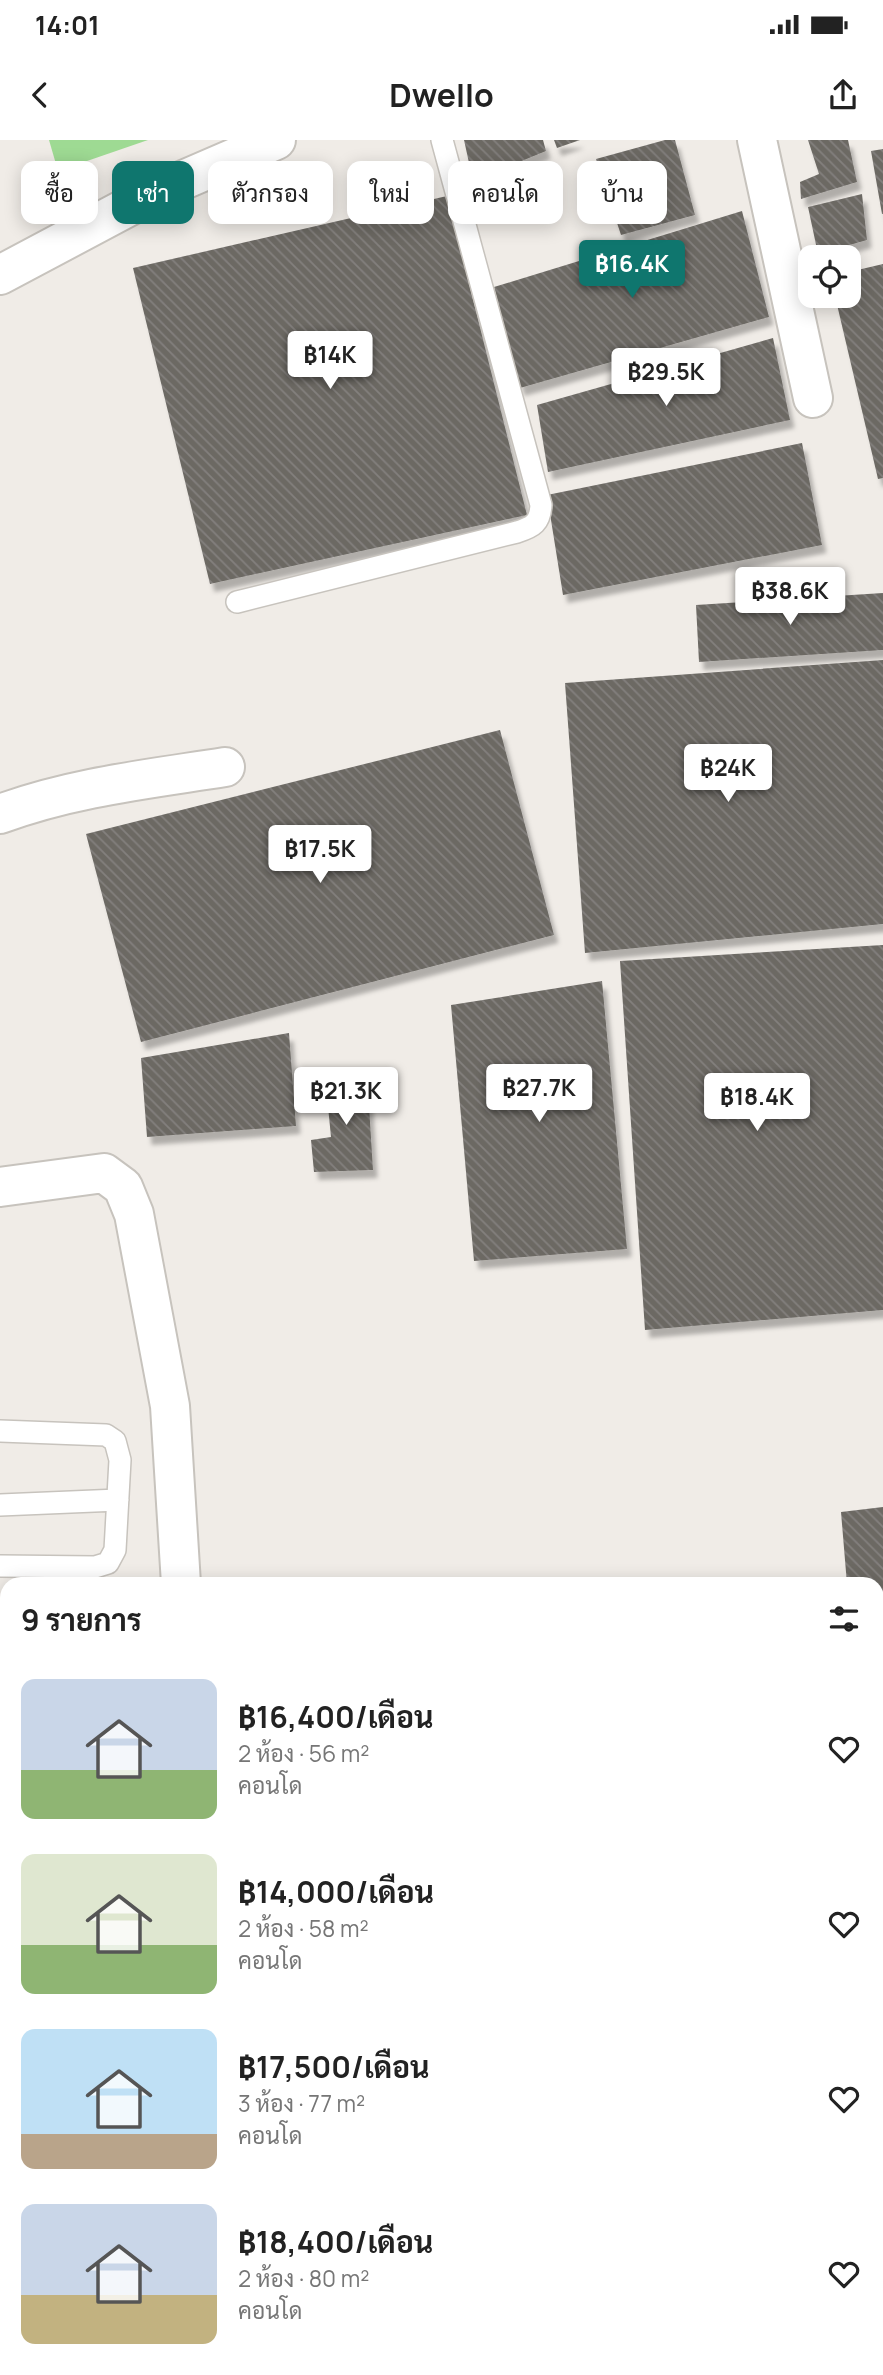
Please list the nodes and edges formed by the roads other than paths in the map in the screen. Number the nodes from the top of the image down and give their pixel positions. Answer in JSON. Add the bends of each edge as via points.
{"nodes":[{"id":1,"x":276,"y":140,"type":"edge"},
{"id":2,"x":442,"y":140,"type":"edge"},
{"id":3,"x":757,"y":140,"type":"edge"},
{"id":4,"x":0,"y":275,"type":"edge"},
{"id":5,"x":813,"y":398,"type":"dead end"},
{"id":6,"x":237,"y":602,"type":"dead end"},
{"id":7,"x":225,"y":767,"type":"dead end"},
{"id":8,"x":0,"y":814,"type":"edge"},
{"id":9,"x":0,"y":1187,"type":"edge"},
{"id":10,"x":0,"y":1431,"type":"edge"},
{"id":11,"x":118,"y":1500,"type":"junction"},
{"id":12,"x":0,"y":1505,"type":"edge"},
{"id":13,"x":0,"y":1566,"type":"edge"},
{"id":14,"x":181,"y":1577,"type":"edge"}],
"edges":[{"from":1,"to":4,"type":"street","via":[[158,191]]},
{"from":2,"to":6,"type":"lane","via":[[541,505],[540,519],[517,532]]},
{"from":3,"to":5,"type":"street"},
{"from":7,"to":8,"type":"street","via":[[95,787]]},
{"from":9,"to":14,"type":"street","via":[[104,1173],[123,1187],[134,1214],[170,1406]]},
{"from":10,"to":11,"type":"lane","via":[[106,1435],[115,1441],[120,1460]]},
{"from":11,"to":12,"type":"lane"},
{"from":11,"to":13,"type":"lane","via":[[115,1550],[108,1563],[95,1567]]}]}
